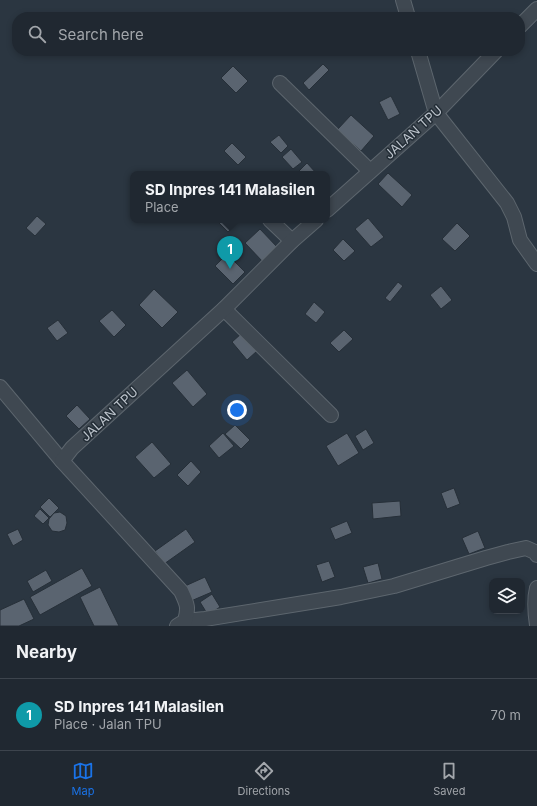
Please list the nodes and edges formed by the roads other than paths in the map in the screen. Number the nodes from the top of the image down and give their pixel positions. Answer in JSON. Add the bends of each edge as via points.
{"nodes":[{"id":1,"x":403,"y":0,"type":"edge"},
{"id":2,"x":537,"y":9,"type":"edge"},
{"id":3,"x":407,"y":12,"type":"edge"},
{"id":4,"x":525,"y":21,"type":"edge"},
{"id":5,"x":419,"y":56,"type":"edge"},
{"id":6,"x":491,"y":56,"type":"edge"},
{"id":7,"x":280,"y":83,"type":"dead end"},
{"id":8,"x":436,"y":113,"type":"junction"},
{"id":9,"x":370,"y":171,"type":"junction"},
{"id":10,"x":330,"y":207,"type":"edge"},
{"id":11,"x":273,"y":223,"type":"edge"},
{"id":12,"x":313,"y":223,"type":"edge"},
{"id":13,"x":292,"y":241,"type":"junction"},
{"id":14,"x":537,"y":264,"type":"edge"},
{"id":15,"x":224,"y":309,"type":"junction"},
{"id":16,"x":0,"y":387,"type":"edge"},
{"id":17,"x":330,"y":415,"type":"dead end"},
{"id":18,"x":62,"y":461,"type":"junction"},
{"id":19,"x":537,"y":555,"type":"edge"},
{"id":20,"x":537,"y":588,"type":"edge"},
{"id":21,"x":181,"y":624,"type":"edge"},
{"id":22,"x":537,"y":625,"type":"edge"}],
"edges":[{"from":1,"to":3,"type":"street"},
{"from":2,"to":4,"type":"street"},
{"from":5,"to":8,"type":"street"},
{"from":6,"to":8,"type":"street","name":"JALAN TPU"},
{"from":7,"to":9,"type":"street"},
{"from":8,"to":9,"type":"street","name":"JALAN TPU"},
{"from":8,"to":14,"type":"street","via":[[508,203],[520,240]]},
{"from":9,"to":10,"type":"street","name":"JALAN TPU"},
{"from":11,"to":13,"type":"street"},
{"from":12,"to":13,"type":"street","name":"JALAN TPU"},
{"from":13,"to":15,"type":"street","name":"JALAN TPU"},
{"from":15,"to":17,"type":"street"},
{"from":15,"to":18,"type":"street","name":"JALAN TPU","via":[[72,448]]},
{"from":16,"to":18,"type":"street"},
{"from":18,"to":21,"type":"street","via":[[181,592],[187,604],[187,613]]},
{"from":19,"to":21,"type":"street","via":[[526,548],[394,586]]},
{"from":20,"to":22,"type":"street"}]}
